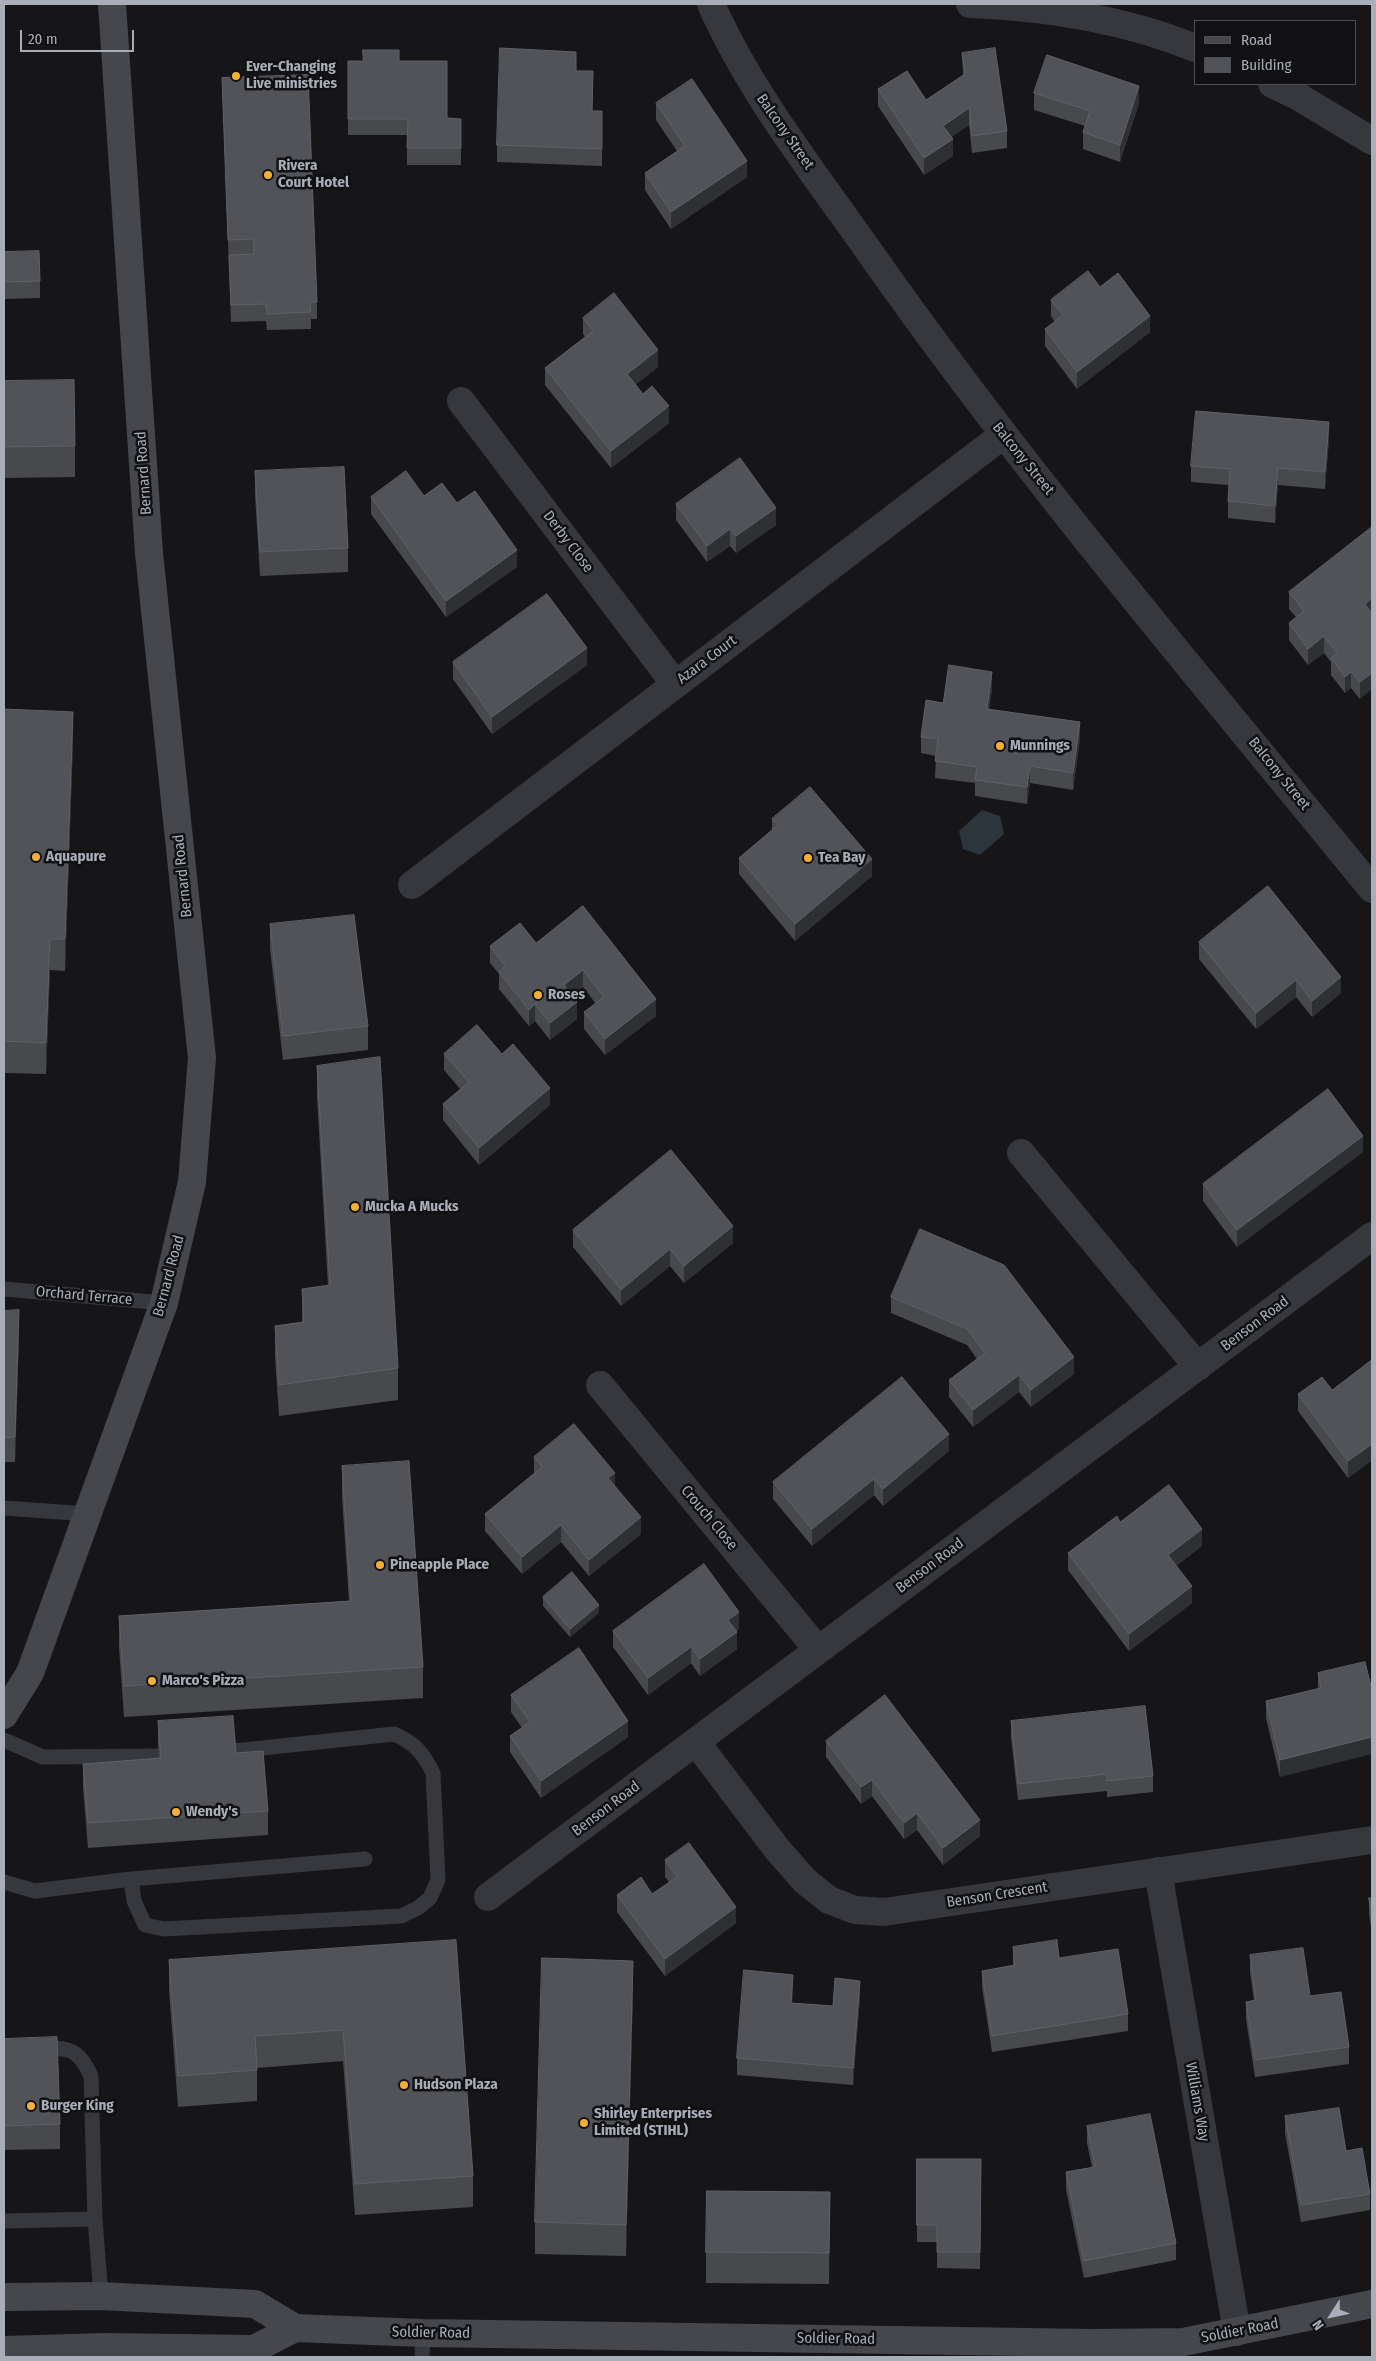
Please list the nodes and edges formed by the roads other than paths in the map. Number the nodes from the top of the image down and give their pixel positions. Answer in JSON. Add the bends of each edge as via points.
{"nodes":[{"id":1,"x":112,"y":4,"type":"edge"},
{"id":2,"x":711,"y":4,"type":"edge"},
{"id":3,"x":970,"y":4,"type":"edge"},
{"id":4,"x":1194,"y":48,"type":"edge"},
{"id":5,"x":1274,"y":85,"type":"edge"},
{"id":6,"x":1372,"y":141,"type":"edge"},
{"id":7,"x":461,"y":401,"type":"dead end"},
{"id":8,"x":1003,"y":435,"type":"junction"},
{"id":9,"x":675,"y":684,"type":"junction"},
{"id":10,"x":412,"y":885,"type":"dead end"},
{"id":11,"x":1372,"y":889,"type":"edge"},
{"id":12,"x":1021,"y":1153,"type":"dead end"},
{"id":13,"x":1372,"y":1236,"type":"edge"},
{"id":14,"x":4,"y":1289,"type":"edge"},
{"id":15,"x":164,"y":1303,"type":"junction"},
{"id":16,"x":1198,"y":1367,"type":"junction"},
{"id":17,"x":600,"y":1385,"type":"dead end"},
{"id":18,"x":4,"y":1508,"type":"edge"},
{"id":19,"x":88,"y":1514,"type":"junction"},
{"id":20,"x":818,"y":1650,"type":"junction"},
{"id":21,"x":4,"y":1715,"type":"edge"},
{"id":22,"x":4,"y":1740,"type":"edge"},
{"id":23,"x":696,"y":1742,"type":"junction"},
{"id":24,"x":234,"y":1751,"type":"edge"},
{"id":25,"x":159,"y":1756,"type":"edge"},
{"id":26,"x":1372,"y":1840,"type":"edge"},
{"id":27,"x":365,"y":1859,"type":"dead end"},
{"id":28,"x":1158,"y":1871,"type":"junction"},
{"id":29,"x":131,"y":1879,"type":"junction"},
{"id":30,"x":4,"y":1882,"type":"edge"},
{"id":31,"x":488,"y":1897,"type":"dead end"},
{"id":32,"x":35,"y":2048,"type":"edge"},
{"id":33,"x":95,"y":2219,"type":"junction"},
{"id":34,"x":4,"y":2221,"type":"edge"},
{"id":35,"x":101,"y":2296,"type":"junction"},
{"id":36,"x":4,"y":2297,"type":"edge"},
{"id":37,"x":1372,"y":2304,"type":"edge"},
{"id":38,"x":296,"y":2328,"type":"junction"},
{"id":39,"x":1237,"y":2332,"type":"junction"},
{"id":40,"x":422,"y":2345,"type":"edge"},
{"id":41,"x":4,"y":2350,"type":"edge"},
{"id":42,"x":1184,"y":2350,"type":"edge"},
{"id":43,"x":144,"y":2353,"type":"edge"}],
"edges":[{"from":1,"to":15,"type":"main road","name":"Bernard Road","via":[[149,553],[202,1058],[192,1182]]},
{"from":2,"to":8,"type":"street","name":"Balcony Street","via":[[728,42],[759,94],[884,273]]},
{"from":3,"to":4,"type":"street","via":[[1015,6],[1100,19]]},
{"from":5,"to":6,"type":"street"},
{"from":7,"to":9,"type":"street","name":"Derby Close"},
{"from":8,"to":9,"type":"street","name":"Azara Court"},
{"from":8,"to":11,"type":"street","name":"Balcony Street"},
{"from":9,"to":10,"type":"street","name":"Azara Court"},
{"from":12,"to":16,"type":"street"},
{"from":13,"to":16,"type":"street","name":"Benson Road"},
{"from":14,"to":15,"type":"lane","name":"Orchard Terrace"},
{"from":15,"to":19,"type":"main road","name":"Bernard Road"},
{"from":16,"to":20,"type":"street","name":"Benson Road"},
{"from":17,"to":20,"type":"street","name":"Crouch Close"},
{"from":18,"to":19,"type":"lane"},
{"from":19,"to":21,"type":"main road","name":"Bernard Road","via":[[30,1673]]},
{"from":20,"to":23,"type":"street","name":"Benson Road"},
{"from":22,"to":25,"type":"lane","via":[[42,1757]]},
{"from":23,"to":28,"type":"street","name":"Benson Crescent","via":[[805,1881],[829,1900],[855,1910],[884,1912]]},
{"from":23,"to":31,"type":"street","name":"Benson Road"},
{"from":24,"to":29,"type":"lane","via":[[394,1734],[409,1739],[433,1773],[438,1880],[430,1898],[400,1916],[164,1929],[145,1925],[134,1901]]},
{"from":26,"to":28,"type":"street","name":"Benson Crescent"},
{"from":27,"to":29,"type":"lane"},
{"from":28,"to":39,"type":"street","name":"Williams Way"},
{"from":29,"to":30,"type":"lane","via":[[35,1891]]},
{"from":32,"to":33,"type":"lane","via":[[64,2048],[74,2052],[91,2076]]},
{"from":33,"to":34,"type":"lane"},
{"from":33,"to":35,"type":"lane"},
{"from":35,"to":36,"type":"main road","name":"Soldier Road"},
{"from":35,"to":38,"type":"main road","name":"Soldier Road","via":[[255,2304]]},
{"from":37,"to":39,"type":"main road","name":"Soldier Road"},
{"from":38,"to":40,"type":"main road","name":"Soldier Road"},
{"from":38,"to":43,"type":"main road","name":"Soldier Road","via":[[254,2349]]},
{"from":39,"to":42,"type":"main road","name":"Soldier Road"},
{"from":40,"to":42,"type":"main road","name":"Soldier Road","via":[[1093,2343]]},
{"from":41,"to":43,"type":"main road","name":"Soldier Road","via":[[47,2347]]}]}
